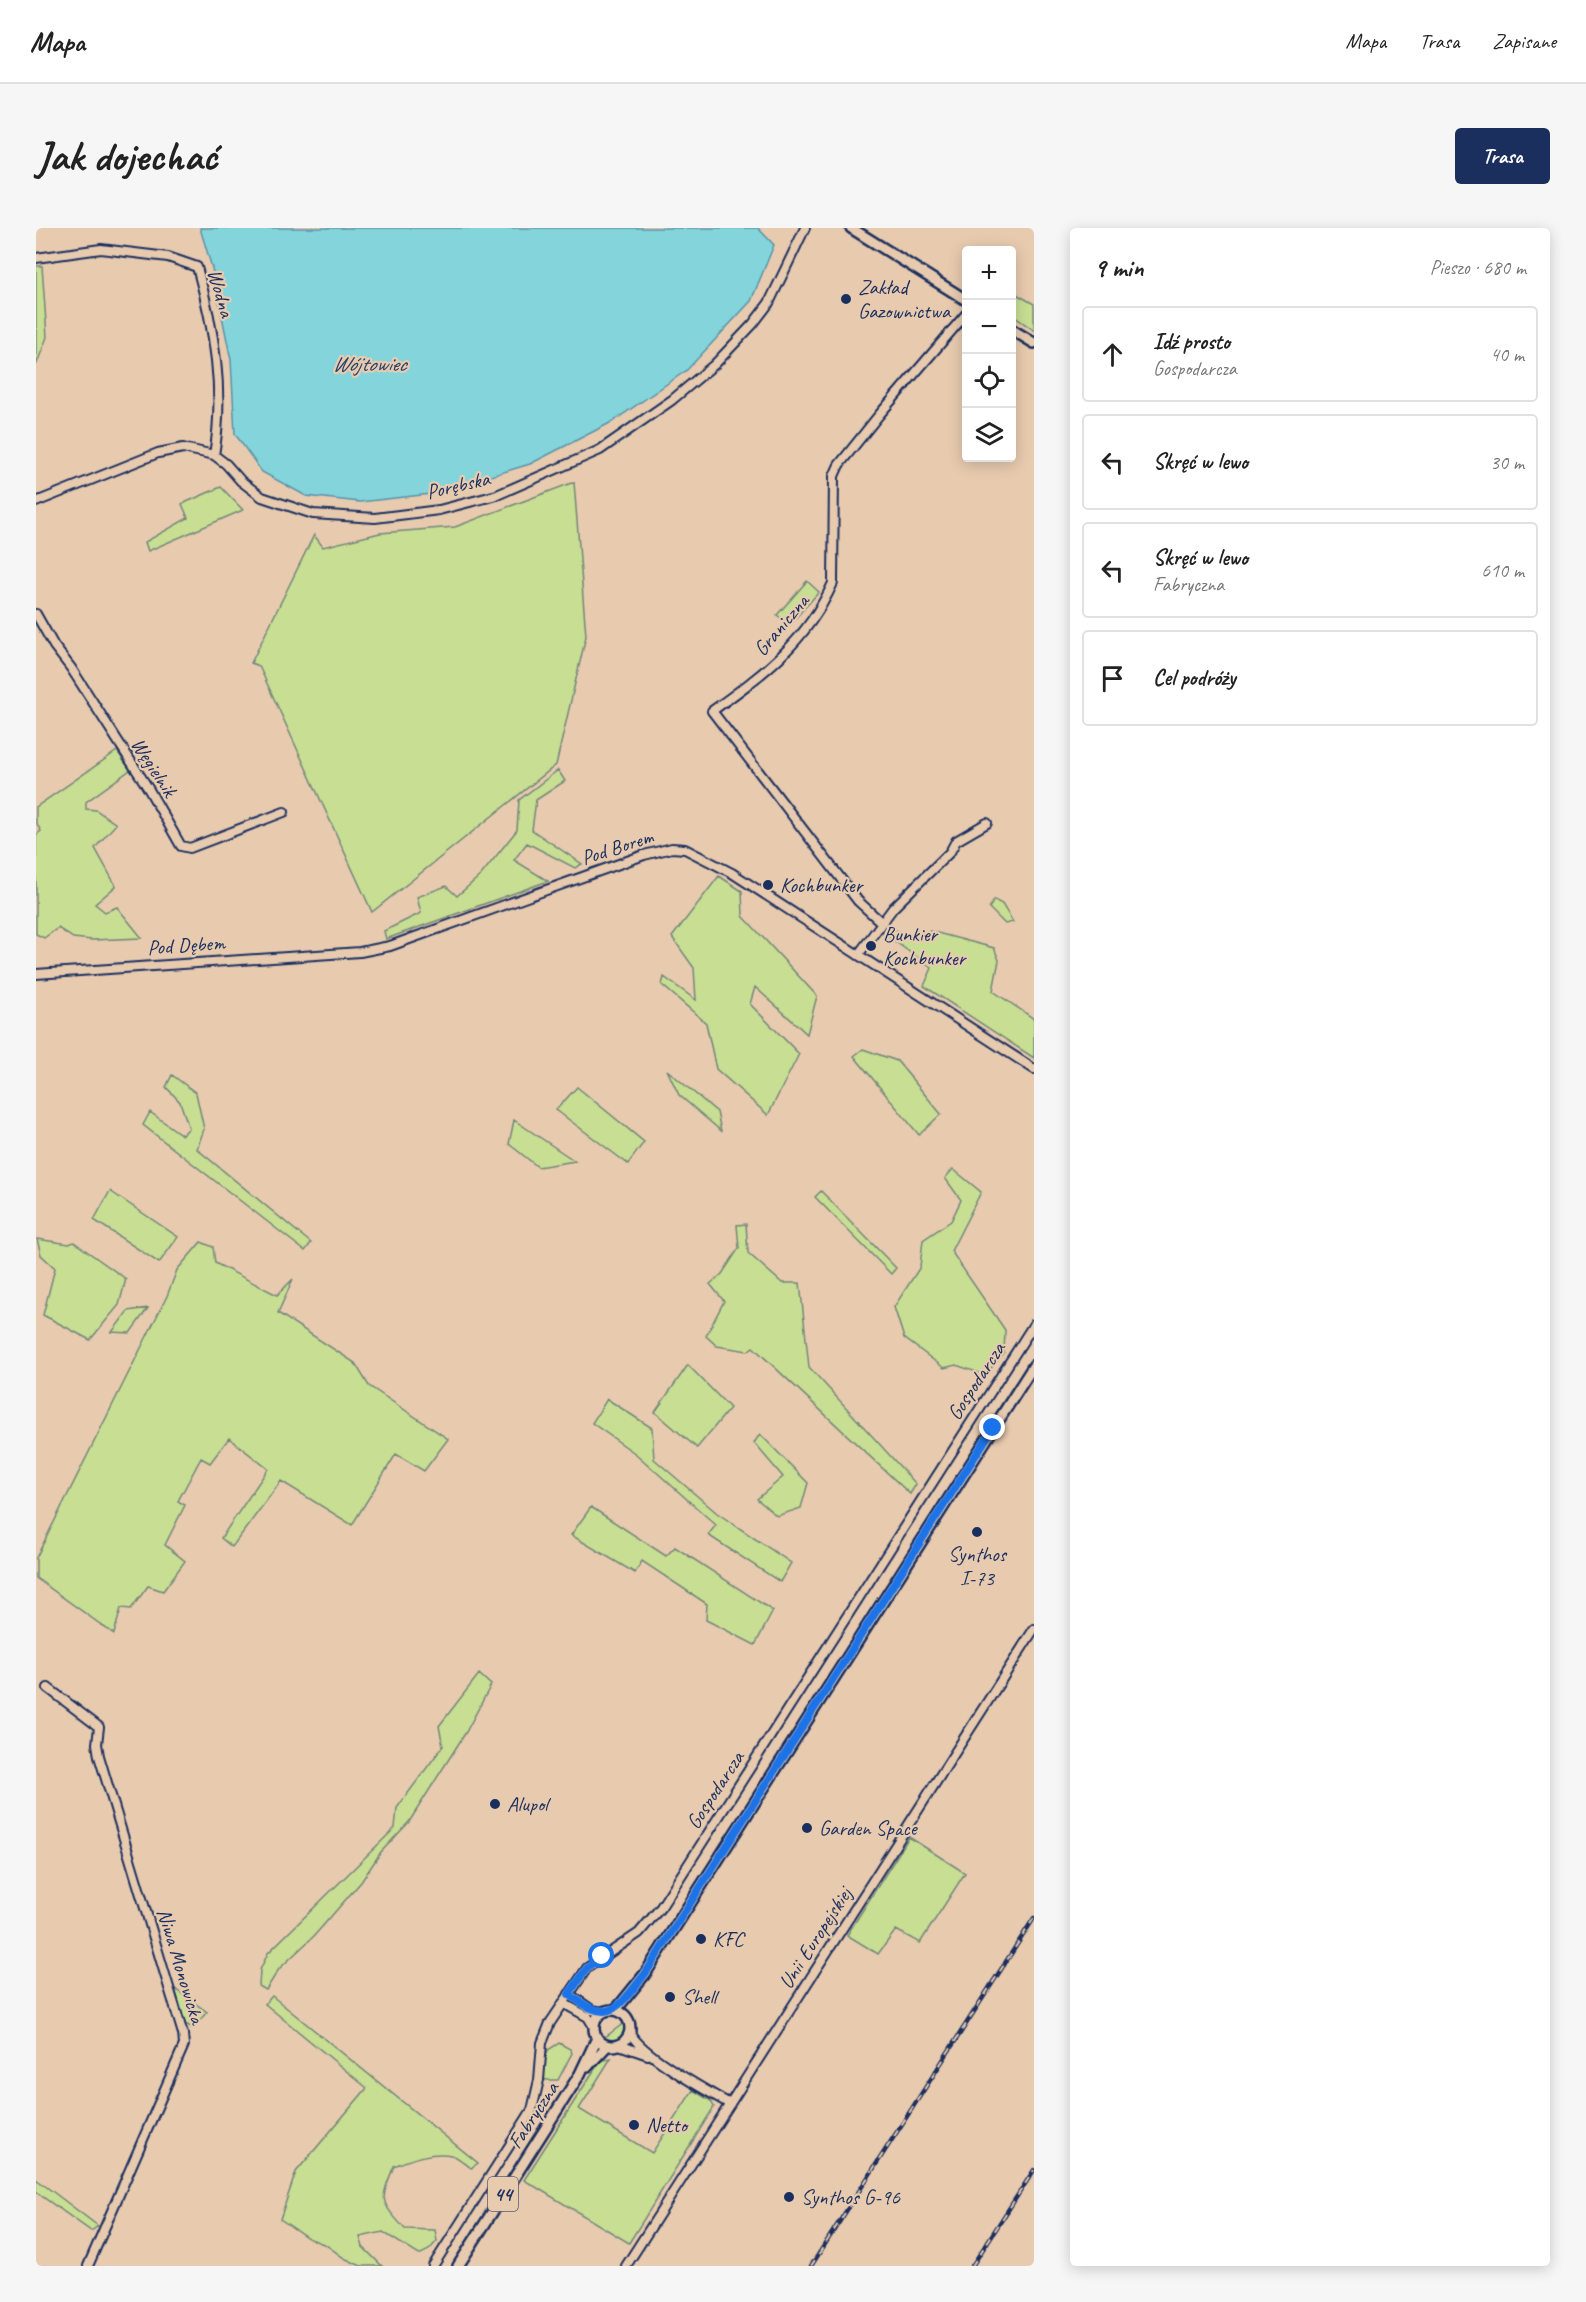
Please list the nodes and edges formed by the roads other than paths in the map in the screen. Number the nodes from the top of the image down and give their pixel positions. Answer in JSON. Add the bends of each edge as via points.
{"nodes":[{"id":1,"x":805,"y":228,"type":"edge"},
{"id":2,"x":850,"y":228,"type":"edge"},
{"id":3,"x":36,"y":258,"type":"edge"},
{"id":4,"x":962,"y":298,"type":"edge"},
{"id":5,"x":962,"y":319,"type":"edge"},
{"id":6,"x":1016,"y":332,"type":"edge"},
{"id":7,"x":1034,"y":343,"type":"edge"},
{"id":8,"x":214,"y":455,"type":"junction"},
{"id":9,"x":36,"y":502,"type":"edge"},
{"id":10,"x":36,"y":614,"type":"edge"},
{"id":11,"x":284,"y":812,"type":"dead end"},
{"id":12,"x":987,"y":823,"type":"dead end"},
{"id":13,"x":881,"y":922,"type":"junction"},
{"id":14,"x":339,"y":952,"type":"joint"},
{"id":15,"x":858,"y":955,"type":"junction"},
{"id":16,"x":36,"y":974,"type":"edge"},
{"id":17,"x":1034,"y":1070,"type":"edge"},
{"id":18,"x":1034,"y":1324,"type":"edge"},
{"id":19,"x":1034,"y":1365,"type":"edge"},
{"id":20,"x":1034,"y":1629,"type":"edge"},
{"id":21,"x":48,"y":1688,"type":"dead end"},
{"id":22,"x":645,"y":1974,"type":"junction"},
{"id":23,"x":569,"y":1994,"type":"junction"},
{"id":24,"x":563,"y":2003,"type":"junction"},
{"id":25,"x":614,"y":2010,"type":"junction"},
{"id":26,"x":603,"y":2012,"type":"junction"},
{"id":27,"x":627,"y":2017,"type":"junction"},
{"id":28,"x":594,"y":2027,"type":"junction"},
{"id":29,"x":630,"y":2032,"type":"junction"},
{"id":30,"x":597,"y":2038,"type":"junction"},
{"id":31,"x":619,"y":2045,"type":"junction"},
{"id":32,"x":607,"y":2046,"type":"junction"},
{"id":33,"x":658,"y":2059,"type":"junction"},
{"id":34,"x":580,"y":2074,"type":"junction"},
{"id":35,"x":730,"y":2104,"type":"junction"},
{"id":36,"x":88,"y":2266,"type":"edge"},
{"id":37,"x":434,"y":2266,"type":"edge"},
{"id":38,"x":458,"y":2266,"type":"edge"},
{"id":39,"x":626,"y":2266,"type":"edge"}],
"edges":[{"from":1,"to":8,"type":"street","name":"Porębska","via":[[768,303],[715,364],[672,400],[600,450],[497,495],[439,510],[375,518],[313,514],[262,496]]},
{"from":2,"to":4,"type":"main road"},
{"from":3,"to":8,"type":"street","name":"Wodna","via":[[101,249],[168,256],[197,267],[214,339],[218,401]]},
{"from":5,"to":13,"type":"street","name":"Graniczna","via":[[839,465],[834,476],[833,583],[825,599],[788,651],[712,711],[858,901]]},
{"from":6,"to":7,"type":"main road"},
{"from":8,"to":9,"type":"street","name":"Porębska","via":[[172,449]]},
{"from":10,"to":11,"type":"street","name":"Węgielnik","via":[[181,846],[190,848]]},
{"from":12,"to":13,"type":"street","via":[[956,841],[950,852]]},
{"from":13,"to":15,"type":"street"},
{"from":14,"to":15,"type":"street","name":"Pod Borem","via":[[390,946],[672,848],[685,849],[732,873]]},
{"from":14,"to":16,"type":"street","name":"Pod Dębem"},
{"from":15,"to":17,"type":"street","name":"Pod Borem"},
{"from":18,"to":23,"type":"street","name":"Gospodarcza","via":[[661,1907],[639,1933],[587,1968]]},
{"from":19,"to":22,"type":"main road"},
{"from":20,"to":35,"type":"street","name":"Unii Europejskiej"},
{"from":21,"to":36,"type":"street","name":"Niwa Monowicka","via":[[99,1727],[99,1756],[184,2045]]},
{"from":22,"to":25,"type":"main road"},
{"from":22,"to":27,"type":"main road"},
{"from":23,"to":24,"type":"street","name":"Gospodarcza"},
{"from":23,"to":26,"type":"street","via":[[592,2010]]},
{"from":24,"to":28,"type":"street","via":[[588,2017]]},
{"from":24,"to":37,"type":"street","name":"Gospodarcza","via":[[542,2043],[532,2110]]},
{"from":25,"to":26,"type":"main road"},
{"from":25,"to":27,"type":"main road"},
{"from":26,"to":28,"type":"main road"},
{"from":27,"to":29,"type":"main road"},
{"from":28,"to":30,"type":"main road"},
{"from":29,"to":31,"type":"main road"},
{"from":29,"to":33,"type":"street","via":[[635,2041]]},
{"from":30,"to":32,"type":"main road"},
{"from":30,"to":34,"type":"main road","name":"Fabryczna","number":"44"},
{"from":31,"to":32,"type":"main road"},
{"from":31,"to":33,"type":"street"},
{"from":32,"to":34,"type":"main road","name":"Fabryczna","number":"44"},
{"from":33,"to":35,"type":"street"},
{"from":34,"to":38,"type":"main road","name":"Fabryczna","number":"44"},
{"from":35,"to":39,"type":"street","name":"Unii Europejskiej"}]}
